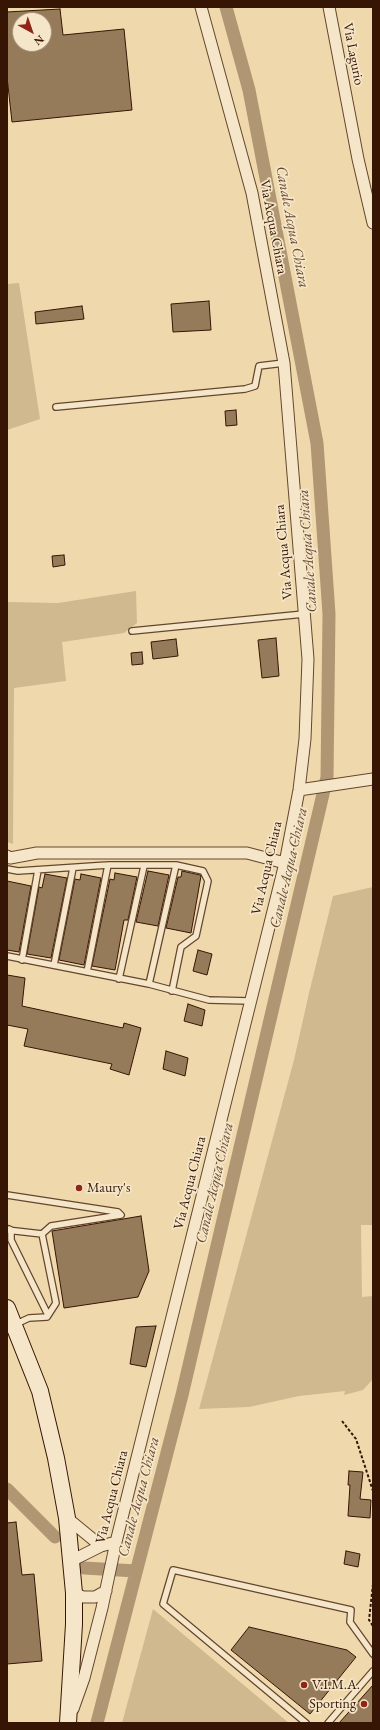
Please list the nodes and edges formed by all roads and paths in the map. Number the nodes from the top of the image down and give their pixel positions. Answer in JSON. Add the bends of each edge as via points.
{"nodes":[{"id":1,"x":201,"y":7,"type":"edge"},
{"id":2,"x":329,"y":7,"type":"edge"},
{"id":3,"x":373,"y":223,"type":"edge"},
{"id":4,"x":284,"y":363,"type":"junction"},
{"id":5,"x":56,"y":407,"type":"dead end"},
{"id":6,"x":304,"y":614,"type":"junction"},
{"id":7,"x":132,"y":631,"type":"dead end"},
{"id":8,"x":373,"y":779,"type":"edge"},
{"id":9,"x":299,"y":790,"type":"junction"},
{"id":10,"x":7,"y":856,"type":"edge"},
{"id":11,"x":285,"y":863,"type":"junction"},
{"id":12,"x":108,"y":865,"type":"junction"},
{"id":13,"x":144,"y":866,"type":"junction"},
{"id":14,"x":176,"y":866,"type":"junction"},
{"id":15,"x":73,"y":868,"type":"junction"},
{"id":16,"x":7,"y":869,"type":"edge"},
{"id":17,"x":38,"y":870,"type":"junction"},
{"id":18,"x":7,"y":956,"type":"edge"},
{"id":19,"x":22,"y":960,"type":"junction"},
{"id":20,"x":54,"y":965,"type":"junction"},
{"id":21,"x":87,"y":972,"type":"junction"},
{"id":22,"x":119,"y":979,"type":"junction"},
{"id":23,"x":149,"y":984,"type":"junction"},
{"id":24,"x":172,"y":991,"type":"junction"},
{"id":25,"x":250,"y":1001,"type":"junction"},
{"id":26,"x":7,"y":1195,"type":"edge"},
{"id":27,"x":8,"y":1230,"type":"edge"},
{"id":28,"x":42,"y":1234,"type":"junction"},
{"id":29,"x":7,"y":1308,"type":"edge"},
{"id":30,"x":48,"y":1315,"type":"junction"},
{"id":31,"x":14,"y":1325,"type":"junction"},
{"id":32,"x":342,"y":1421,"type":"dead end"},
{"id":33,"x":373,"y":1491,"type":"edge"},
{"id":34,"x":67,"y":1518,"type":"junction"},
{"id":35,"x":116,"y":1542,"type":"junction"},
{"id":36,"x":101,"y":1546,"type":"junction"},
{"id":37,"x":70,"y":1551,"type":"junction"},
{"id":38,"x":373,"y":1584,"type":"edge"},
{"id":39,"x":106,"y":1591,"type":"junction"},
{"id":40,"x":74,"y":1592,"type":"junction"},
{"id":41,"x":373,"y":1626,"type":"edge"},
{"id":42,"x":373,"y":1654,"type":"edge"},
{"id":43,"x":373,"y":1672,"type":"edge"},
{"id":44,"x":68,"y":1723,"type":"edge"},
{"id":45,"x":306,"y":1723,"type":"edge"},
{"id":46,"x":328,"y":1723,"type":"edge"}],
"edges":[{"from":1,"to":4,"type":"street","name":"Via Acqua Chiara","via":[[252,193]]},
{"from":2,"to":3,"type":"street","name":"Via Lagurio"},
{"from":4,"to":5,"type":"lane","via":[[259,366],[255,386],[245,389]]},
{"from":4,"to":6,"type":"street","name":"Via Acqua Chiara"},
{"from":6,"to":7,"type":"lane"},
{"from":6,"to":9,"type":"street","name":"Via Acqua Chiara","via":[[308,659],[305,739]]},
{"from":8,"to":9,"type":"street"},
{"from":9,"to":11,"type":"street","name":"Via Acqua Chiara"},
{"from":10,"to":11,"type":"street","via":[[10,858],[37,852],[247,853]]},
{"from":11,"to":25,"type":"street","name":"Via Acqua Chiara"},
{"from":12,"to":13,"type":"lane"},
{"from":12,"to":15,"type":"lane"},
{"from":12,"to":21,"type":"lane"},
{"from":13,"to":14,"type":"lane"},
{"from":13,"to":22,"type":"lane"},
{"from":14,"to":23,"type":"lane"},
{"from":14,"to":24,"type":"lane","via":[[203,871],[208,881],[196,936],[181,947]]},
{"from":15,"to":17,"type":"lane"},
{"from":15,"to":20,"type":"lane"},
{"from":16,"to":17,"type":"lane","via":[[18,872]]},
{"from":17,"to":19,"type":"lane"},
{"from":18,"to":19,"type":"lane"},
{"from":19,"to":20,"type":"lane"},
{"from":20,"to":21,"type":"lane"},
{"from":21,"to":22,"type":"lane"},
{"from":22,"to":23,"type":"lane"},
{"from":23,"to":24,"type":"lane"},
{"from":24,"to":25,"type":"lane","via":[[209,1000]]},
{"from":25,"to":35,"type":"street","name":"Via Acqua Chiara"},
{"from":26,"to":28,"type":"lane","via":[[118,1212],[120,1216],[51,1226]]},
{"from":27,"to":28,"type":"lane"},
{"from":27,"to":30,"type":"lane"},
{"from":28,"to":30,"type":"lane","via":[[56,1303]]},
{"from":29,"to":31,"type":"main road"},
{"from":30,"to":31,"type":"lane","via":[[29,1318]]},
{"from":31,"to":34,"type":"main road","via":[[40,1391]]},
{"from":32,"to":33,"type":"path","via":[[356,1439]]},
{"from":34,"to":36,"type":"street"},
{"from":34,"to":37,"type":"main road"},
{"from":35,"to":36,"type":"street"},
{"from":35,"to":39,"type":"street","name":"Via Acqua Chiara"},
{"from":36,"to":37,"type":"street"},
{"from":37,"to":40,"type":"main road"},
{"from":38,"to":41,"type":"path","via":[[369,1620]]},
{"from":39,"to":40,"type":"street","via":[[95,1597],[83,1597]]},
{"from":39,"to":44,"type":"street","name":"Via Acqua Chiara","via":[[84,1678]]},
{"from":40,"to":44,"type":"main road"},
{"from":42,"to":45,"type":"lane","via":[[350,1622],[351,1610],[173,1570],[163,1604]]},
{"from":43,"to":46,"type":"lane"}]}
